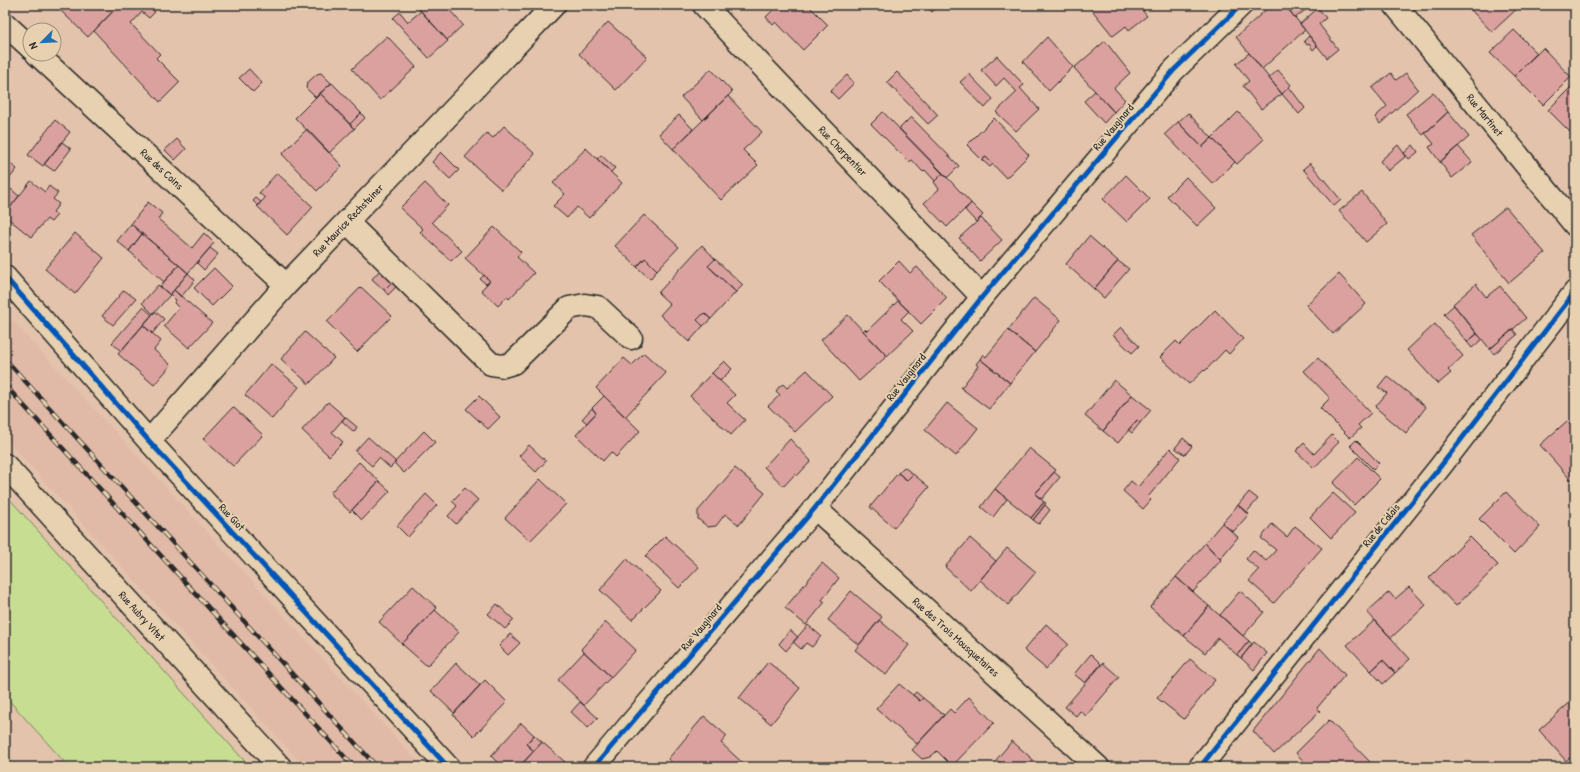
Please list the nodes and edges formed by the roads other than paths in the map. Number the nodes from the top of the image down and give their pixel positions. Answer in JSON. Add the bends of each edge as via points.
{"nodes":[{"id":1,"x":554,"y":5,"type":"edge"},
{"id":2,"x":704,"y":5,"type":"edge"},
{"id":3,"x":1241,"y":5,"type":"edge"},
{"id":4,"x":1395,"y":5,"type":"edge"},
{"id":5,"x":5,"y":24,"type":"edge"},
{"id":6,"x":22,"y":40,"type":"edge"},
{"id":7,"x":46,"y":62,"type":"edge"},
{"id":8,"x":347,"y":222,"type":"junction"},
{"id":9,"x":1575,"y":225,"type":"edge"},
{"id":10,"x":5,"y":277,"type":"edge"},
{"id":11,"x":286,"y":285,"type":"junction"},
{"id":12,"x":1575,"y":292,"type":"edge"},
{"id":13,"x":982,"y":297,"type":"junction"},
{"id":14,"x":631,"y":338,"type":"dead end"},
{"id":15,"x":149,"y":441,"type":"junction"},
{"id":16,"x":5,"y":465,"type":"edge"},
{"id":17,"x":815,"y":508,"type":"junction"},
{"id":18,"x":280,"y":767,"type":"edge"},
{"id":19,"x":448,"y":767,"type":"edge"},
{"id":20,"x":594,"y":767,"type":"edge"},
{"id":21,"x":1098,"y":767,"type":"edge"},
{"id":22,"x":1200,"y":767,"type":"edge"}],
"edges":[{"from":1,"to":8,"type":"street","name":"Rue Maurice Rechsteiner"},
{"from":2,"to":13,"type":"street","name":"Rue Charpentier"},
{"from":3,"to":13,"type":"street","name":"Rue Vauginard","via":[[1174,70]]},
{"from":4,"to":9,"type":"street","name":"Rue Martinet"},
{"from":5,"to":6,"type":"street"},
{"from":7,"to":11,"type":"street","name":"Rue des Coins"},
{"from":8,"to":11,"type":"street","name":"Rue Maurice Rechsteiner"},
{"from":8,"to":14,"type":"street","via":[[490,364],[513,364],[569,308],[585,305],[598,307]]},
{"from":10,"to":15,"type":"street","name":"Rue Giot"},
{"from":11,"to":15,"type":"street","name":"Rue Maurice Rechsteiner"},
{"from":12,"to":22,"type":"street","name":"Rue de Calais","via":[[1440,467]]},
{"from":13,"to":17,"type":"street","name":"Rue Vauginard"},
{"from":15,"to":19,"type":"street","name":"Rue Giot"},
{"from":16,"to":18,"type":"street","name":"Rue Aubry Vitet"},
{"from":17,"to":20,"type":"street","name":"Rue Vauginard"},
{"from":17,"to":21,"type":"street","name":"Rue des Trois Mousquetaires"}]}
